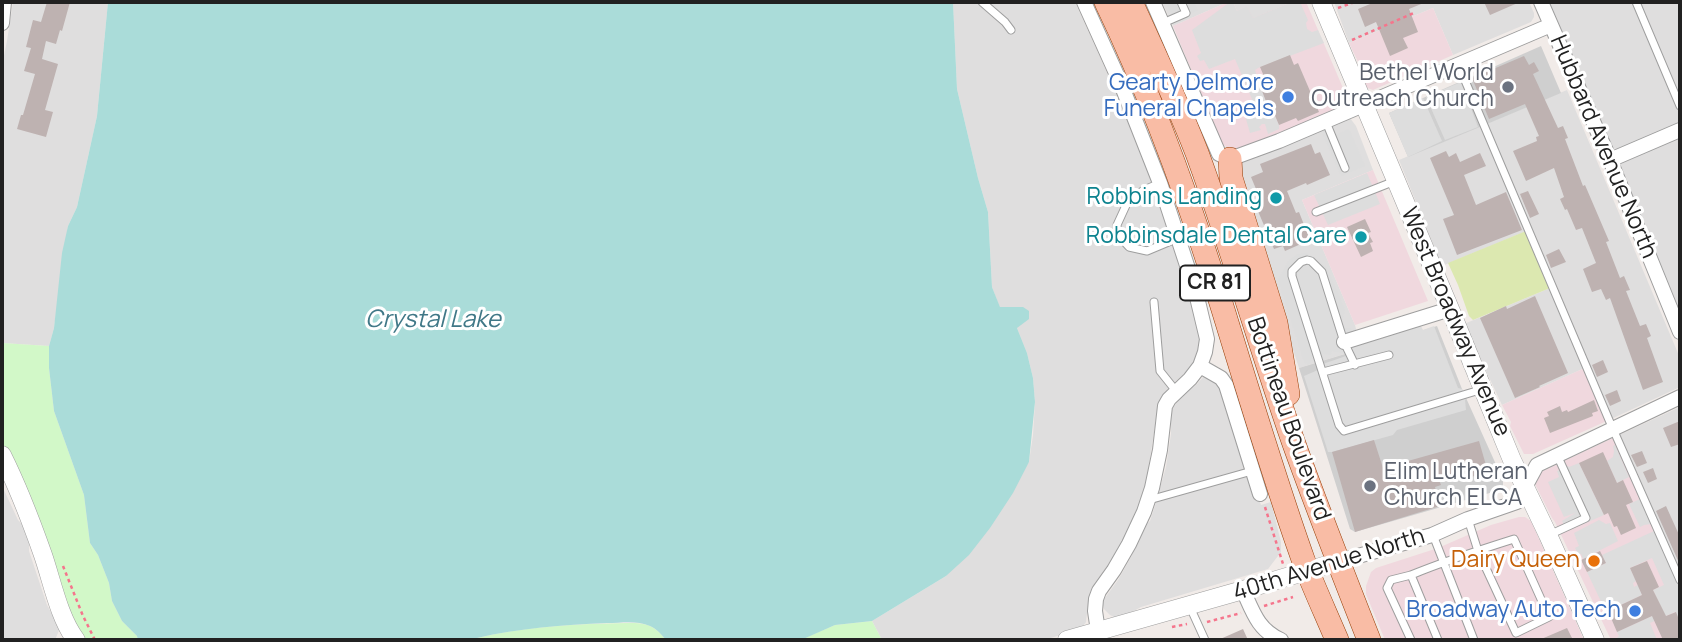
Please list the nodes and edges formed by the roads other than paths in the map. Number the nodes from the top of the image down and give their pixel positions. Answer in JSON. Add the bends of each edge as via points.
{"nodes":[{"id":1,"x":4,"y":2,"type":"edge"},
{"id":2,"x":982,"y":2,"type":"edge"},
{"id":3,"x":1084,"y":2,"type":"edge"},
{"id":4,"x":1106,"y":2,"type":"edge"},
{"id":5,"x":1131,"y":2,"type":"edge"},
{"id":6,"x":1153,"y":2,"type":"edge"},
{"id":7,"x":1181,"y":2,"type":"edge"},
{"id":8,"x":1321,"y":2,"type":"edge"},
{"id":9,"x":1541,"y":2,"type":"edge"},
{"id":10,"x":1636,"y":2,"type":"edge"},
{"id":11,"x":2,"y":23,"type":"edge"},
{"id":12,"x":1163,"y":23,"type":"junction"},
{"id":13,"x":1551,"y":25,"type":"junction"},
{"id":14,"x":1011,"y":30,"type":"dead end"},
{"id":15,"x":1458,"y":64,"type":"junction"},
{"id":16,"x":1363,"y":104,"type":"junction"},
{"id":17,"x":1680,"y":106,"type":"edge"},
{"id":18,"x":1325,"y":121,"type":"junction"},
{"id":19,"x":1680,"y":130,"type":"edge"},
{"id":20,"x":1230,"y":159,"type":"junction"},
{"id":21,"x":1610,"y":160,"type":"junction"},
{"id":22,"x":1345,"y":168,"type":"dead end"},
{"id":23,"x":1396,"y":180,"type":"junction"},
{"id":24,"x":1160,"y":183,"type":"junction"},
{"id":25,"x":1316,"y":212,"type":"dead end"},
{"id":26,"x":1178,"y":237,"type":"junction"},
{"id":27,"x":1154,"y":302,"type":"dead end"},
{"id":28,"x":1450,"y":309,"type":"junction"},
{"id":29,"x":1680,"y":332,"type":"edge"},
{"id":30,"x":1344,"y":342,"type":"junction"},
{"id":31,"x":1389,"y":355,"type":"dead end"},
{"id":32,"x":1355,"y":365,"type":"junction"},
{"id":33,"x":1200,"y":366,"type":"junction"},
{"id":34,"x":1323,"y":372,"type":"junction"},
{"id":35,"x":1483,"y":389,"type":"junction"},
{"id":36,"x":1176,"y":391,"type":"junction"},
{"id":37,"x":1680,"y":397,"type":"edge"},
{"id":38,"x":1613,"y":428,"type":"junction"},
{"id":39,"x":1294,"y":443,"type":"junction"},
{"id":40,"x":2,"y":455,"type":"edge"},
{"id":41,"x":1557,"y":455,"type":"junction"},
{"id":42,"x":1253,"y":470,"type":"junction"},
{"id":43,"x":1525,"y":488,"type":"junction"},
{"id":44,"x":1260,"y":494,"type":"road end"},
{"id":45,"x":1148,"y":500,"type":"junction"},
{"id":46,"x":1468,"y":519,"type":"junction"},
{"id":47,"x":1432,"y":535,"type":"junction"},
{"id":48,"x":1548,"y":535,"type":"junction"},
{"id":49,"x":1478,"y":551,"type":"junction"},
{"id":50,"x":1337,"y":562,"type":"junction"},
{"id":51,"x":1443,"y":562,"type":"junction"},
{"id":52,"x":1308,"y":571,"type":"junction"},
{"id":53,"x":1411,"y":575,"type":"junction"},
{"id":54,"x":1680,"y":580,"type":"edge"},
{"id":55,"x":1243,"y":590,"type":"junction"},
{"id":56,"x":1189,"y":606,"type":"junction"},
{"id":57,"x":1098,"y":631,"type":"junction"},
{"id":58,"x":72,"y":639,"type":"edge"},
{"id":59,"x":1067,"y":640,"type":"edge"},
{"id":60,"x":1205,"y":640,"type":"edge"},
{"id":61,"x":1281,"y":640,"type":"edge"},
{"id":62,"x":1337,"y":640,"type":"edge"},
{"id":63,"x":1369,"y":640,"type":"edge"},
{"id":64,"x":1410,"y":640,"type":"edge"},
{"id":65,"x":1438,"y":640,"type":"edge"},
{"id":66,"x":1474,"y":640,"type":"edge"},
{"id":67,"x":1595,"y":640,"type":"edge"}],
"edges":[{"from":1,"to":11,"type":"street"},
{"from":2,"to":14,"type":"lane"},
{"from":3,"to":24,"type":"street"},
{"from":4,"to":52,"type":"main road","name":"Bottineau Boulevard","number":"CR 81","via":[[1142,82],[1194,221]]},
{"from":5,"to":39,"type":"main road","name":"Bottineau Boulevard","number":"CR 81","via":[[1197,154]]},
{"from":6,"to":12,"type":"street"},
{"from":7,"to":12,"type":"lane","via":[[1186,13]]},
{"from":8,"to":16,"type":"street","name":"West Broadway Avenue"},
{"from":9,"to":13,"type":"street","name":"Hubbard Avenue North"},
{"from":10,"to":17,"type":"lane"},
{"from":12,"to":20,"type":"street","via":[[1219,154]]},
{"from":13,"to":15,"type":"street"},
{"from":13,"to":21,"type":"street","name":"Hubbard Avenue North"},
{"from":15,"to":16,"type":"street"},
{"from":15,"to":38,"type":"lane"},
{"from":16,"to":18,"type":"street"},
{"from":16,"to":23,"type":"street","name":"West Broadway Avenue"},
{"from":18,"to":20,"type":"street"},
{"from":18,"to":22,"type":"lane"},
{"from":19,"to":21,"type":"street"},
{"from":20,"to":39,"type":"main road","via":[[1231,178],[1276,323]]},
{"from":21,"to":29,"type":"street","name":"Hubbard Avenue North"},
{"from":23,"to":25,"type":"lane"},
{"from":23,"to":28,"type":"street","name":"West Broadway Avenue"},
{"from":24,"to":26,"type":"street"},
{"from":24,"to":26,"type":"lane","via":[[1128,201],[1117,234],[1129,247],[1147,251]]},
{"from":26,"to":33,"type":"street","via":[[1206,328]]},
{"from":27,"to":36,"type":"lane","via":[[1160,371]]},
{"from":28,"to":30,"type":"street"},
{"from":28,"to":35,"type":"street","name":"West Broadway Avenue"},
{"from":30,"to":32,"type":"lane"},
{"from":30,"to":34,"type":"lane","via":[[1322,272],[1311,261],[1301,262],[1292,276]]},
{"from":31,"to":32,"type":"lane"},
{"from":32,"to":34,"type":"lane"},
{"from":33,"to":36,"type":"street"},
{"from":33,"to":42,"type":"street","via":[[1226,385]]},
{"from":34,"to":35,"type":"lane","via":[[1344,431]]},
{"from":35,"to":43,"type":"street","name":"West Broadway Avenue"},
{"from":36,"to":45,"type":"street","via":[[1165,406]]},
{"from":37,"to":38,"type":"street","name":"40th Avenue North"},
{"from":38,"to":41,"type":"street","name":"40th Avenue North"},
{"from":38,"to":54,"type":"lane"},
{"from":39,"to":50,"type":"main road","name":"Bottineau Boulevard","number":"CR 81"},
{"from":40,"to":58,"type":"street"},
{"from":41,"to":43,"type":"street","name":"40th Avenue North","via":[[1537,465]]},
{"from":41,"to":48,"type":"lane","via":[[1586,519]]},
{"from":42,"to":44,"type":"street"},
{"from":42,"to":45,"type":"lane"},
{"from":43,"to":46,"type":"street","name":"40th Avenue North","via":[[1517,502]]},
{"from":43,"to":48,"type":"street","name":"West Broadway Avenue"},
{"from":45,"to":57,"type":"street","via":[[1129,544],[1096,599]]},
{"from":46,"to":47,"type":"street","name":"40th Avenue North"},
{"from":46,"to":49,"type":"lane"},
{"from":47,"to":50,"type":"street","name":"40th Avenue North"},
{"from":47,"to":51,"type":"lane"},
{"from":48,"to":67,"type":"street","name":"West Broadway Avenue"},
{"from":49,"to":49,"type":"lane","via":[[1516,634],[1549,617],[1514,539]]},
{"from":49,"to":51,"type":"lane"},
{"from":50,"to":52,"type":"street","name":"40th Avenue North"},
{"from":50,"to":63,"type":"main road","name":"Bottineau Boulevard","number":"CR 81"},
{"from":51,"to":53,"type":"lane"},
{"from":51,"to":66,"type":"lane"},
{"from":52,"to":55,"type":"street","name":"40th Avenue North"},
{"from":52,"to":62,"type":"main road","name":"Bottineau Boulevard","number":"CR 81"},
{"from":53,"to":64,"type":"lane","via":[[1391,580],[1387,588]]},
{"from":53,"to":65,"type":"lane"},
{"from":55,"to":56,"type":"street","name":"40th Avenue North"},
{"from":55,"to":61,"type":"street","via":[[1259,624]]},
{"from":56,"to":57,"type":"street","name":"40th Avenue North"},
{"from":56,"to":60,"type":"lane"},
{"from":57,"to":59,"type":"street","name":"40th Avenue North"}]}
